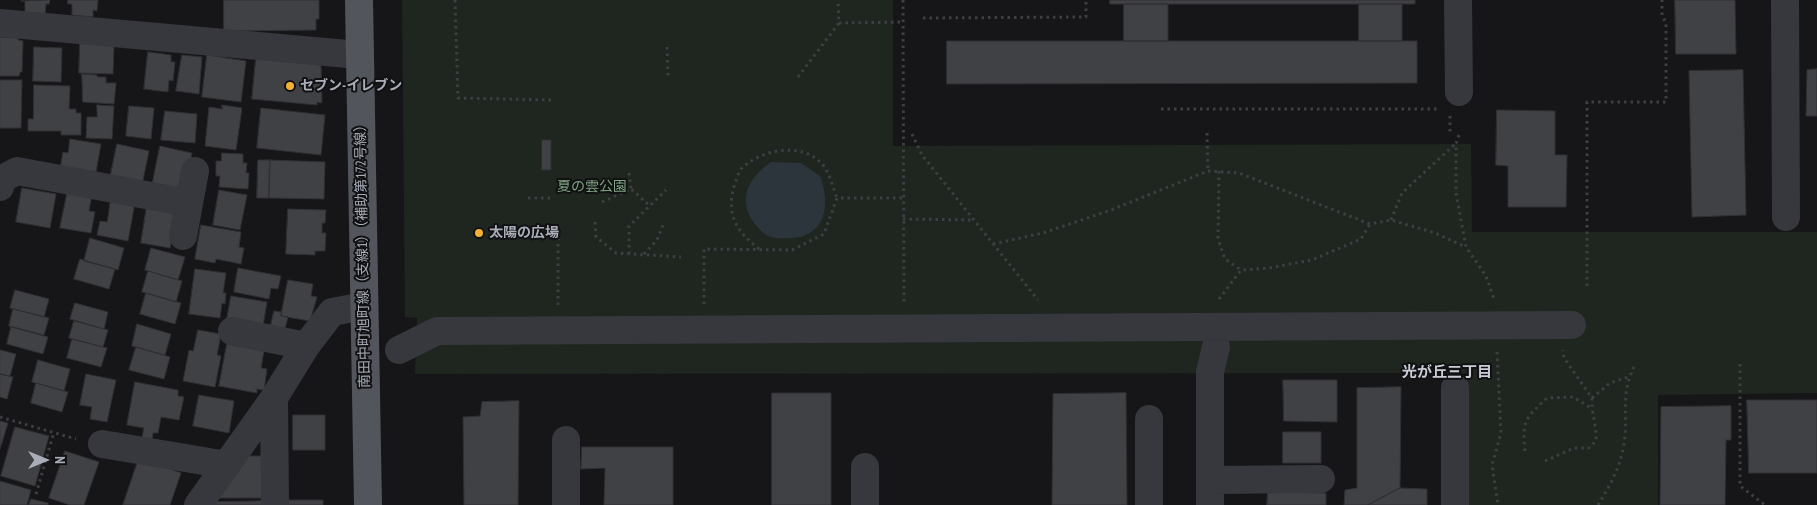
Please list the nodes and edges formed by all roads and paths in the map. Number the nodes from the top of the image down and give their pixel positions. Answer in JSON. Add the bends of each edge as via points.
{"nodes":[{"id":1,"x":1,"y":0,"type":"edge"},
{"id":2,"x":359,"y":0,"type":"edge"},
{"id":3,"x":455,"y":0,"type":"edge"},
{"id":4,"x":838,"y":0,"type":"edge"},
{"id":5,"x":903,"y":0,"type":"edge"},
{"id":6,"x":1086,"y":0,"type":"edge"},
{"id":7,"x":1458,"y":0,"type":"edge"},
{"id":8,"x":1662,"y":0,"type":"edge"},
{"id":9,"x":1785,"y":0,"type":"edge"},
{"id":10,"x":0,"y":18,"type":"edge"},
{"id":11,"x":923,"y":18,"type":"dead end"},
{"id":12,"x":903,"y":22,"type":"junction"},
{"id":13,"x":0,"y":23,"type":"edge"},
{"id":14,"x":839,"y":23,"type":"junction"},
{"id":15,"x":667,"y":47,"type":"dead end"},
{"id":16,"x":360,"y":55,"type":"junction"},
{"id":17,"x":668,"y":76,"type":"dead end"},
{"id":18,"x":798,"y":77,"type":"dead end"},
{"id":19,"x":552,"y":100,"type":"dead end"},
{"id":20,"x":1449,"y":101,"type":"joint"},
{"id":21,"x":1161,"y":109,"type":"dead end"},
{"id":22,"x":1207,"y":133,"type":"dead end"},
{"id":23,"x":912,"y":134,"type":"dead end"},
{"id":24,"x":1459,"y":135,"type":"dead end"},
{"id":25,"x":1456,"y":144,"type":"junction"},
{"id":26,"x":196,"y":170,"type":"dead end"},
{"id":27,"x":1208,"y":170,"type":"junction"},
{"id":28,"x":1219,"y":171,"type":"junction"},
{"id":29,"x":630,"y":173,"type":"dead end"},
{"id":30,"x":0,"y":187,"type":"edge"},
{"id":31,"x":631,"y":189,"type":"junction"},
{"id":32,"x":666,"y":190,"type":"dead end"},
{"id":33,"x":528,"y":198,"type":"dead end"},
{"id":34,"x":553,"y":198,"type":"dead end"},
{"id":35,"x":837,"y":198,"type":"junction"},
{"id":36,"x":903,"y":198,"type":"junction"},
{"id":37,"x":189,"y":202,"type":"junction"},
{"id":38,"x":602,"y":202,"type":"dead end"},
{"id":39,"x":650,"y":206,"type":"junction"},
{"id":40,"x":1786,"y":218,"type":"dead end"},
{"id":41,"x":903,"y":219,"type":"junction"},
{"id":42,"x":974,"y":220,"type":"junction"},
{"id":43,"x":1391,"y":220,"type":"junction"},
{"id":44,"x":596,"y":222,"type":"dead end"},
{"id":45,"x":1370,"y":224,"type":"junction"},
{"id":46,"x":558,"y":225,"type":"dead end"},
{"id":47,"x":663,"y":225,"type":"dead end"},
{"id":48,"x":183,"y":236,"type":"dead end"},
{"id":49,"x":993,"y":244,"type":"junction"},
{"id":50,"x":1466,"y":247,"type":"junction"},
{"id":51,"x":759,"y":250,"type":"junction"},
{"id":52,"x":629,"y":254,"type":"junction"},
{"id":53,"x":644,"y":254,"type":"junction"},
{"id":54,"x":681,"y":257,"type":"dead end"},
{"id":55,"x":1241,"y":270,"type":"junction"},
{"id":56,"x":1587,"y":286,"type":"dead end"},
{"id":57,"x":364,"y":306,"type":"junction"},
{"id":58,"x":1566,"y":325,"type":"joint"},
{"id":59,"x":1496,"y":326,"type":"junction"},
{"id":60,"x":904,"y":328,"type":"junction"},
{"id":61,"x":1056,"y":328,"type":"junction"},
{"id":62,"x":704,"y":329,"type":"junction"},
{"id":63,"x":558,"y":330,"type":"junction"},
{"id":64,"x":232,"y":331,"type":"dead end"},
{"id":65,"x":1218,"y":338,"type":"junction"},
{"id":66,"x":306,"y":346,"type":"junction"},
{"id":67,"x":399,"y":350,"type":"dead end"},
{"id":68,"x":1636,"y":363,"type":"dead end"},
{"id":69,"x":1740,"y":364,"type":"dead end"},
{"id":70,"x":1629,"y":377,"type":"junction"},
{"id":71,"x":1455,"y":388,"type":"dead end"},
{"id":72,"x":274,"y":398,"type":"junction"},
{"id":73,"x":1592,"y":398,"type":"junction"},
{"id":74,"x":1591,"y":408,"type":"junction"},
{"id":75,"x":0,"y":418,"type":"edge"},
{"id":76,"x":1149,"y":419,"type":"dead end"},
{"id":77,"x":54,"y":432,"type":"junction"},
{"id":78,"x":566,"y":440,"type":"dead end"},
{"id":79,"x":102,"y":444,"type":"joint"},
{"id":80,"x":1525,"y":451,"type":"dead end"},
{"id":81,"x":1545,"y":461,"type":"dead end"},
{"id":82,"x":227,"y":465,"type":"junction"},
{"id":83,"x":865,"y":467,"type":"dead end"},
{"id":84,"x":1321,"y":479,"type":"dead end"},
{"id":85,"x":1210,"y":493,"type":"edge"},
{"id":86,"x":36,"y":494,"type":"dead end"},
{"id":87,"x":198,"y":505,"type":"edge"},
{"id":88,"x":275,"y":505,"type":"edge"},
{"id":89,"x":368,"y":505,"type":"edge"},
{"id":90,"x":566,"y":505,"type":"edge"},
{"id":91,"x":865,"y":505,"type":"edge"},
{"id":92,"x":1149,"y":505,"type":"edge"},
{"id":93,"x":1454,"y":505,"type":"edge"},
{"id":94,"x":1498,"y":505,"type":"edge"},
{"id":95,"x":1598,"y":505,"type":"edge"},
{"id":96,"x":1765,"y":505,"type":"edge"}],
"edges":[{"from":1,"to":10,"type":"street"},
{"from":2,"to":16,"type":"main road","name":"南田中町旭町線（支線1）（補助第172号線）"},
{"from":3,"to":19,"type":"path","via":[[458,98]]},
{"from":4,"to":14,"type":"path"},
{"from":5,"to":12,"type":"path"},
{"from":6,"to":11,"type":"path","via":[[1086,17]]},
{"from":7,"to":20,"type":"street"},
{"from":8,"to":56,"type":"path","via":[[1662,15],[1666,23],[1666,102],[1587,102]]},
{"from":9,"to":40,"type":"street"},
{"from":12,"to":14,"type":"path"},
{"from":12,"to":36,"type":"path"},
{"from":13,"to":16,"type":"street"},
{"from":14,"to":18,"type":"path"},
{"from":15,"to":17,"type":"path"},
{"from":16,"to":57,"type":"main road","name":"南田中町旭町線（支線1）（補助第172号線）"},
{"from":20,"to":21,"type":"path"},
{"from":22,"to":27,"type":"path"},
{"from":23,"to":42,"type":"path","via":[[922,155]]},
{"from":24,"to":25,"type":"path"},
{"from":25,"to":43,"type":"path","via":[[1402,193]]},
{"from":25,"to":50,"type":"path","via":[[1456,193]]},
{"from":26,"to":37,"type":"street"},
{"from":27,"to":28,"type":"path"},
{"from":27,"to":49,"type":"path","via":[[1111,210],[1043,233]]},
{"from":28,"to":45,"type":"path","via":[[1239,173]]},
{"from":28,"to":55,"type":"path","via":[[1218,240],[1225,259]]},
{"from":29,"to":31,"type":"path"},
{"from":30,"to":37,"type":"street","via":[[2,179],[17,171]]},
{"from":31,"to":38,"type":"path"},
{"from":31,"to":39,"type":"path"},
{"from":32,"to":39,"type":"path"},
{"from":33,"to":34,"type":"path"},
{"from":35,"to":36,"type":"path"},
{"from":35,"to":51,"type":"path","via":[[824,234],[792,250]]},
{"from":35,"to":51,"type":"path","via":[[821,163],[800,151],[775,151],[756,158],[739,170],[733,191],[732,218],[744,237]]},
{"from":36,"to":41,"type":"path"},
{"from":37,"to":48,"type":"street"},
{"from":39,"to":52,"type":"path","via":[[630,226]]},
{"from":41,"to":42,"type":"path"},
{"from":41,"to":60,"type":"path"},
{"from":42,"to":49,"type":"path"},
{"from":43,"to":45,"type":"path"},
{"from":43,"to":50,"type":"path"},
{"from":44,"to":52,"type":"path","via":[[596,237],[616,253]]},
{"from":45,"to":55,"type":"path","via":[[1361,239],[1312,260]]},
{"from":46,"to":63,"type":"path"},
{"from":47,"to":53,"type":"path","via":[[657,240]]},
{"from":49,"to":61,"type":"path","via":[[1044,307]]},
{"from":50,"to":59,"type":"path","via":[[1486,276],[1497,307]]},
{"from":51,"to":62,"type":"path","via":[[704,249]]},
{"from":52,"to":53,"type":"path"},
{"from":53,"to":54,"type":"path"},
{"from":55,"to":65,"type":"path","via":[[1219,298]]},
{"from":57,"to":66,"type":"street","via":[[332,312]]},
{"from":57,"to":89,"type":"main road","name":"南田中町旭町線（支線1）（補助第172号線）"},
{"from":58,"to":59,"type":"street"},
{"from":58,"to":73,"type":"path","via":[[1564,358]]},
{"from":59,"to":65,"type":"street"},
{"from":59,"to":94,"type":"path","via":[[1501,433],[1492,465]]},
{"from":60,"to":61,"type":"street"},
{"from":60,"to":62,"type":"street"},
{"from":61,"to":65,"type":"street"},
{"from":62,"to":63,"type":"street"},
{"from":63,"to":67,"type":"street","via":[[437,331]]},
{"from":64,"to":66,"type":"street"},
{"from":65,"to":85,"type":"street","via":[[1210,372]]},
{"from":66,"to":72,"type":"street"},
{"from":68,"to":70,"type":"path"},
{"from":69,"to":96,"type":"path","via":[[1740,486]]},
{"from":70,"to":73,"type":"path","via":[[1610,383]]},
{"from":70,"to":95,"type":"path","via":[[1625,393],[1624,448],[1615,477]]},
{"from":71,"to":93,"type":"street"},
{"from":72,"to":82,"type":"street"},
{"from":72,"to":88,"type":"street"},
{"from":73,"to":74,"type":"path"},
{"from":74,"to":80,"type":"path","via":[[1573,397],[1547,398],[1527,416]]},
{"from":74,"to":81,"type":"path","via":[[1597,426],[1596,441],[1588,448],[1574,448]]},
{"from":75,"to":77,"type":"path"},
{"from":76,"to":92,"type":"street"},
{"from":77,"to":79,"type":"path"},
{"from":77,"to":86,"type":"path"},
{"from":78,"to":90,"type":"street"},
{"from":79,"to":82,"type":"street"},
{"from":82,"to":87,"type":"street"},
{"from":83,"to":91,"type":"street"},
{"from":84,"to":85,"type":"street"}]}
